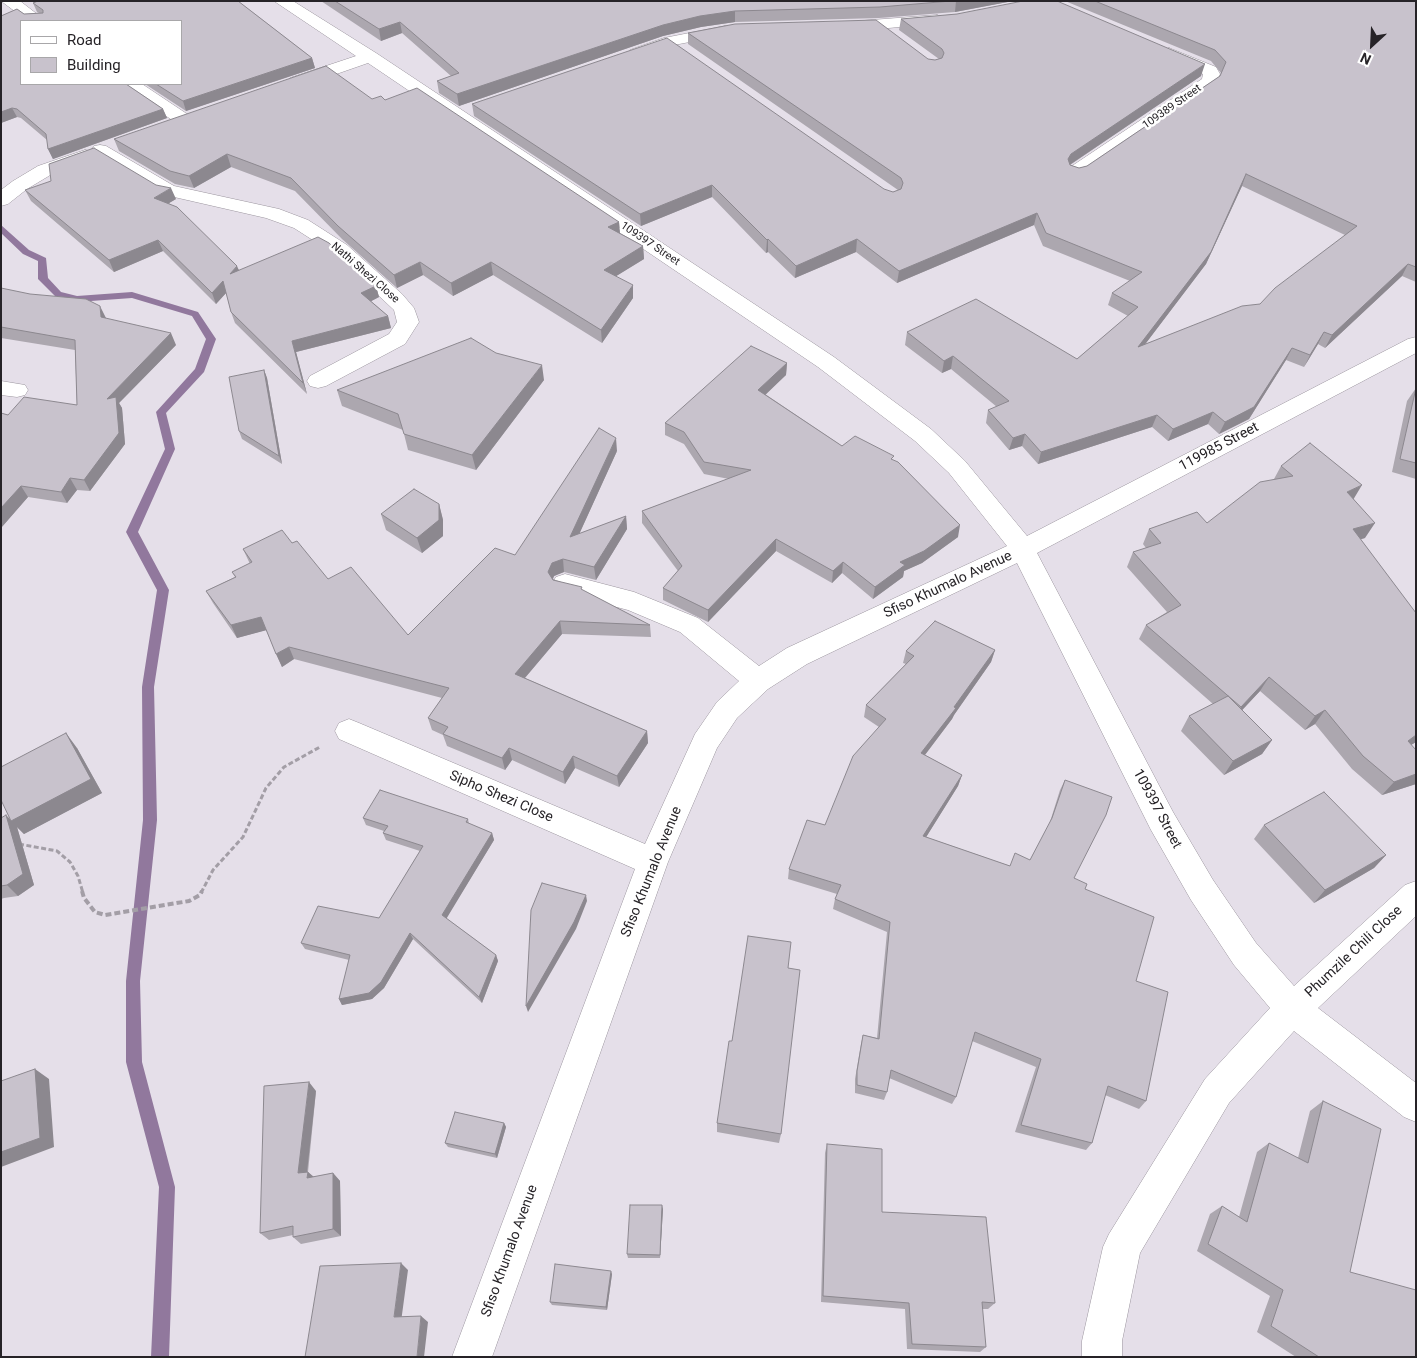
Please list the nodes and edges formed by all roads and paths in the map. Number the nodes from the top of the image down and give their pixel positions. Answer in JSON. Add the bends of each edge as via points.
{"nodes":[{"id":1,"x":9,"y":1,"type":"edge"},
{"id":2,"x":282,"y":1,"type":"edge"},
{"id":3,"x":955,"y":19,"type":"edge"},
{"id":4,"x":37,"y":20,"type":"edge"},
{"id":5,"x":879,"y":25,"type":"junction"},
{"id":6,"x":832,"y":27,"type":"edge"},
{"id":7,"x":744,"y":29,"type":"edge"},
{"id":8,"x":894,"y":37,"type":"edge"},
{"id":9,"x":670,"y":41,"type":"junction"},
{"id":10,"x":1152,"y":45,"type":"edge"},
{"id":11,"x":686,"y":52,"type":"edge"},
{"id":12,"x":370,"y":57,"type":"junction"},
{"id":13,"x":624,"y":57,"type":"edge"},
{"id":14,"x":132,"y":85,"type":"edge"},
{"id":15,"x":277,"y":88,"type":"edge"},
{"id":16,"x":203,"y":114,"type":"edge"},
{"id":17,"x":184,"y":120,"type":"junction"},
{"id":18,"x":166,"y":126,"type":"edge"},
{"id":19,"x":1076,"y":172,"type":"edge"},
{"id":20,"x":1,"y":200,"type":"edge"},
{"id":21,"x":1416,"y":344,"type":"edge"},
{"id":22,"x":318,"y":381,"type":"dead end"},
{"id":23,"x":1023,"y":550,"type":"junction"},
{"id":24,"x":565,"y":584,"type":"edge"},
{"id":25,"x":758,"y":681,"type":"junction"},
{"id":26,"x":349,"y":731,"type":"joint"},
{"id":27,"x":10,"y":842,"type":"edge"},
{"id":28,"x":653,"y":862,"type":"junction"},
{"id":29,"x":1416,"y":895,"type":"edge"},
{"id":30,"x":1293,"y":1010,"type":"junction"},
{"id":31,"x":1416,"y":1105,"type":"edge"},
{"id":32,"x":472,"y":1357,"type":"edge"},
{"id":33,"x":1102,"y":1357,"type":"edge"}],
"edges":[{"from":1,"to":4,"type":"street"},
{"from":2,"to":12,"type":"street","name":"109397 Street"},
{"from":3,"to":5,"type":"street"},
{"from":5,"to":6,"type":"street"},
{"from":5,"to":8,"type":"street"},
{"from":7,"to":9,"type":"street"},
{"from":9,"to":11,"type":"street"},
{"from":9,"to":13,"type":"street"},
{"from":10,"to":19,"type":"street","name":"109389 Street","via":[[1210,70],[1212,74],[1208,82]]},
{"from":12,"to":15,"type":"street"},
{"from":12,"to":23,"type":"street","name":"109397 Street","via":[[467,111],[826,362],[923,435],[957,467]]},
{"from":14,"to":17,"type":"street"},
{"from":16,"to":17,"type":"street"},
{"from":17,"to":18,"type":"street"},
{"from":20,"to":22,"type":"street","name":"Nathi Shezi Close","via":[[45,170],[110,146],[142,176],[168,190],[272,214],[301,224],[340,249],[395,298],[404,308],[408,322],[397,339]]},
{"from":21,"to":23,"type":"street","name":"119985 Street"},
{"from":23,"to":25,"type":"street","name":"Sfiso Khumalo Avenue","via":[[797,656]]},
{"from":23,"to":30,"type":"street","name":"109397 Street","via":[[1162,821],[1202,890],[1245,954]]},
{"from":24,"to":25,"type":"street","via":[[634,602],[689,625]]},
{"from":25,"to":28,"type":"street","name":"Sfiso Khumalo Avenue","via":[[728,710],[705,742]]},
{"from":26,"to":27,"type":"path","via":[[284,767],[266,788],[243,837],[213,870],[200,895],[189,901],[105,915],[95,912],[84,898],[70,862],[57,852]]},
{"from":26,"to":28,"type":"street","name":"Sipho Shezi Close"},
{"from":28,"to":32,"type":"street","name":"Sfiso Khumalo Avenue"},
{"from":29,"to":30,"type":"street","name":"Phumzile Chili Close"},
{"from":30,"to":31,"type":"street","name":"109397 Street"},
{"from":30,"to":33,"type":"street","name":"Phumzile Chili Close","via":[[1217,1091],[1122,1247],[1102,1341]]}]}
